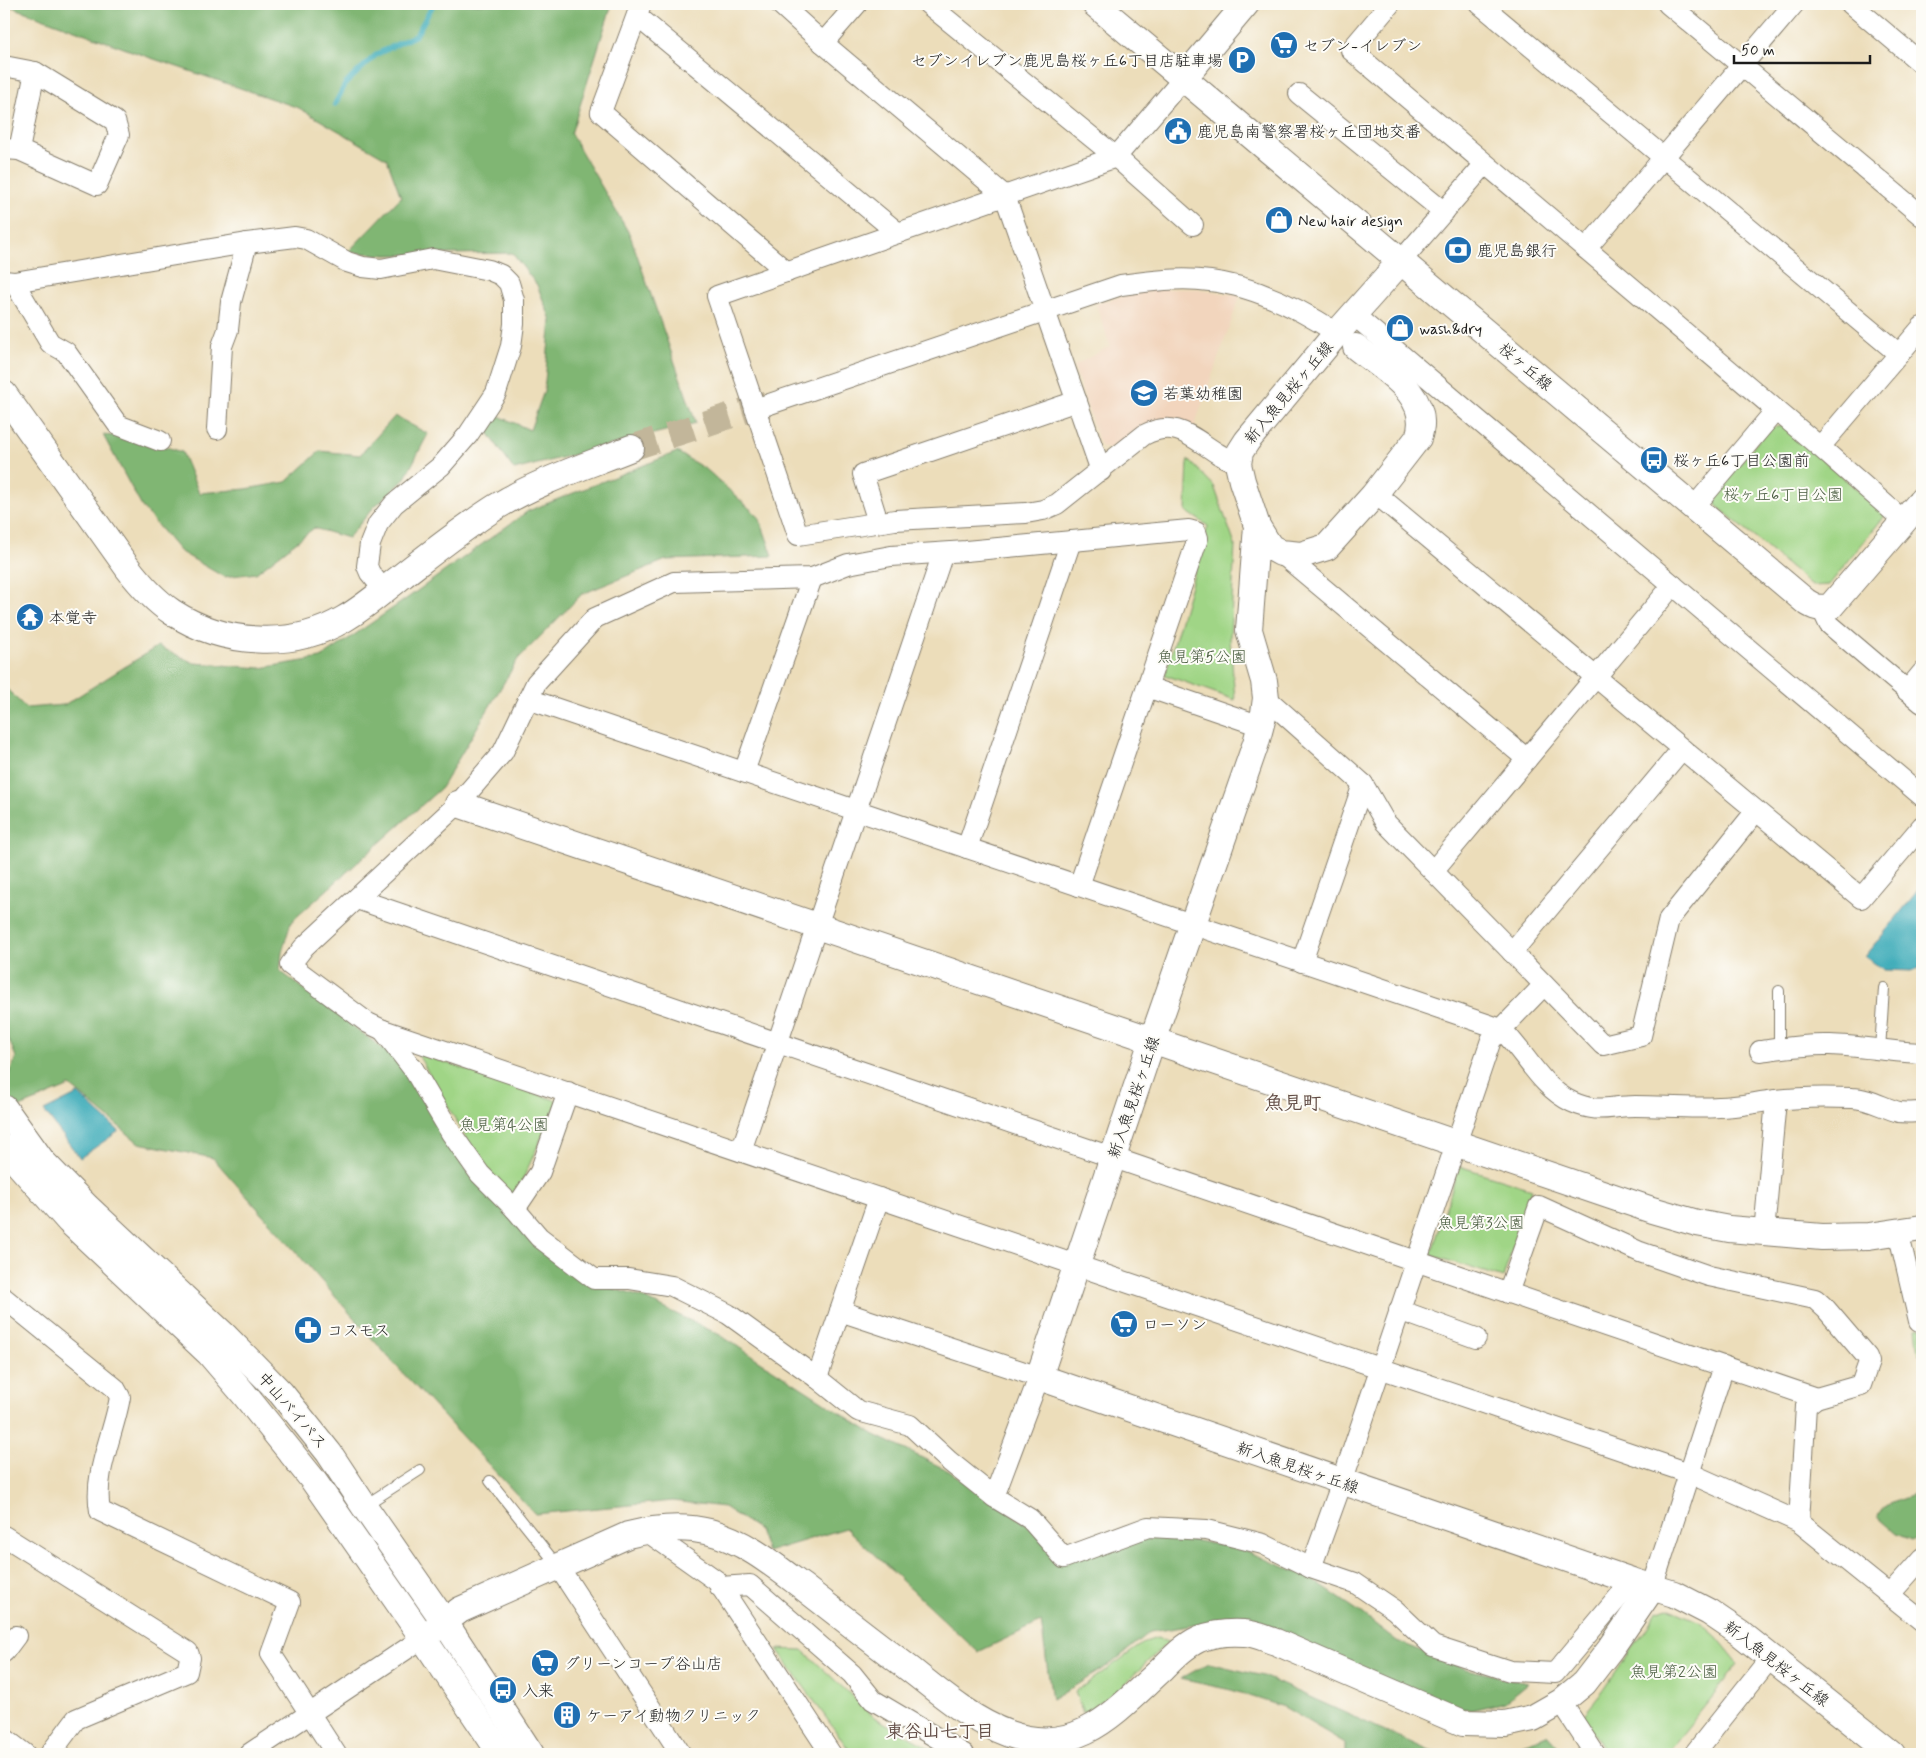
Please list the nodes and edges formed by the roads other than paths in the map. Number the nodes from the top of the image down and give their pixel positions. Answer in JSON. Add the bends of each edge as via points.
{"nodes":[{"id":1,"x":780,"y":4,"type":"edge"},
{"id":2,"x":857,"y":4,"type":"edge"},
{"id":3,"x":928,"y":4,"type":"edge"},
{"id":4,"x":1095,"y":4,"type":"edge"},
{"id":5,"x":1246,"y":4,"type":"edge"},
{"id":6,"x":1390,"y":4,"type":"edge"},
{"id":7,"x":1480,"y":4,"type":"edge"},
{"id":8,"x":1668,"y":4,"type":"edge"},
{"id":9,"x":1794,"y":4,"type":"edge"},
{"id":10,"x":1852,"y":4,"type":"edge"},
{"id":11,"x":639,"y":10,"type":"edge"},
{"id":12,"x":823,"y":43,"type":"junction"},
{"id":13,"x":1922,"y":64,"type":"edge"},
{"id":14,"x":4,"y":66,"type":"edge"},
{"id":15,"x":1742,"y":66,"type":"junction"},
{"id":16,"x":35,"y":72,"type":"junction"},
{"id":17,"x":1183,"y":79,"type":"junction"},
{"id":18,"x":1300,"y":94,"type":"dead end"},
{"id":19,"x":11,"y":150,"type":"edge"},
{"id":20,"x":1116,"y":157,"type":"junction"},
{"id":21,"x":1664,"y":157,"type":"junction"},
{"id":22,"x":1486,"y":164,"type":"junction"},
{"id":23,"x":1005,"y":196,"type":"junction"},
{"id":24,"x":1444,"y":212,"type":"junction"},
{"id":25,"x":1922,"y":216,"type":"edge"},
{"id":26,"x":1193,"y":225,"type":"dead end"},
{"id":27,"x":898,"y":233,"type":"junction"},
{"id":28,"x":246,"y":243,"type":"junction"},
{"id":29,"x":1586,"y":249,"type":"junction"},
{"id":30,"x":1401,"y":261,"type":"junction"},
{"id":31,"x":788,"y":272,"type":"junction"},
{"id":32,"x":9,"y":282,"type":"edge"},
{"id":33,"x":1046,"y":310,"type":"junction"},
{"id":34,"x":1922,"y":327,"type":"edge"},
{"id":35,"x":1349,"y":332,"type":"junction"},
{"id":36,"x":1899,"y":354,"type":"junction"},
{"id":37,"x":4,"y":394,"type":"edge"},
{"id":38,"x":1077,"y":401,"type":"junction"},
{"id":39,"x":755,"y":408,"type":"junction"},
{"id":40,"x":1776,"y":410,"type":"junction"},
{"id":41,"x":217,"y":429,"type":"dead end"},
{"id":42,"x":160,"y":441,"type":"dead end"},
{"id":43,"x":1820,"y":447,"type":"junction"},
{"id":44,"x":631,"y":448,"type":"tunnel mouth"},
{"id":45,"x":1238,"y":464,"type":"junction"},
{"id":46,"x":1101,"y":470,"type":"junction"},
{"id":47,"x":1375,"y":493,"type":"junction"},
{"id":48,"x":1922,"y":500,"type":"edge"},
{"id":49,"x":1694,"y":507,"type":"junction"},
{"id":50,"x":1904,"y":521,"type":"junction"},
{"id":51,"x":878,"y":522,"type":"junction"},
{"id":52,"x":1257,"y":526,"type":"junction"},
{"id":53,"x":1072,"y":541,"type":"junction"},
{"id":54,"x":943,"y":552,"type":"junction"},
{"id":55,"x":1280,"y":552,"type":"junction"},
{"id":56,"x":812,"y":578,"type":"junction"},
{"id":57,"x":1673,"y":585,"type":"junction"},
{"id":58,"x":384,"y":590,"type":"junction"},
{"id":59,"x":1822,"y":609,"type":"junction"},
{"id":60,"x":1922,"y":673,"type":"edge"},
{"id":61,"x":1596,"y":677,"type":"junction"},
{"id":62,"x":1147,"y":688,"type":"junction"},
{"id":63,"x":1915,"y":697,"type":"edge"},
{"id":64,"x":1266,"y":698,"type":"junction"},
{"id":65,"x":528,"y":699,"type":"junction"},
{"id":66,"x":1261,"y":726,"type":"junction"},
{"id":67,"x":1682,"y":749,"type":"junction"},
{"id":68,"x":1527,"y":759,"type":"junction"},
{"id":69,"x":744,"y":772,"type":"junction"},
{"id":70,"x":1363,"y":784,"type":"junction"},
{"id":71,"x":1922,"y":796,"type":"edge"},
{"id":72,"x":458,"y":804,"type":"junction"},
{"id":73,"x":856,"y":810,"type":"junction"},
{"id":74,"x":1756,"y":811,"type":"junction"},
{"id":75,"x":1922,"y":826,"type":"edge"},
{"id":76,"x":967,"y":848,"type":"junction"},
{"id":77,"x":1433,"y":871,"type":"junction"},
{"id":78,"x":1079,"y":886,"type":"junction"},
{"id":79,"x":357,"y":899,"type":"junction"},
{"id":80,"x":1193,"y":924,"type":"junction"},
{"id":81,"x":816,"y":926,"type":"junction"},
{"id":82,"x":1512,"y":952,"type":"junction"},
{"id":83,"x":1302,"y":962,"type":"junction"},
{"id":84,"x":1544,"y":985,"type":"junction"},
{"id":85,"x":1884,"y":988,"type":"dead end"},
{"id":86,"x":1779,"y":991,"type":"dead end"},
{"id":87,"x":1501,"y":1029,"type":"junction"},
{"id":88,"x":383,"y":1030,"type":"junction"},
{"id":89,"x":1152,"y":1041,"type":"junction"},
{"id":90,"x":777,"y":1042,"type":"junction"},
{"id":91,"x":1770,"y":1050,"type":"joint"},
{"id":92,"x":1880,"y":1050,"type":"junction"},
{"id":93,"x":1922,"y":1053,"type":"edge"},
{"id":94,"x":568,"y":1092,"type":"junction"},
{"id":95,"x":1776,"y":1100,"type":"junction"},
{"id":96,"x":4,"y":1108,"type":"edge"},
{"id":97,"x":1922,"y":1112,"type":"edge"},
{"id":98,"x":1456,"y":1144,"type":"junction"},
{"id":99,"x":4,"y":1148,"type":"edge"},
{"id":100,"x":741,"y":1151,"type":"junction"},
{"id":101,"x":1113,"y":1157,"type":"junction"},
{"id":102,"x":879,"y":1198,"type":"junction"},
{"id":103,"x":516,"y":1209,"type":"junction"},
{"id":104,"x":1910,"y":1230,"type":"edge"},
{"id":105,"x":1764,"y":1233,"type":"junction"},
{"id":106,"x":1416,"y":1261,"type":"junction"},
{"id":107,"x":1077,"y":1265,"type":"junction"},
{"id":108,"x":1508,"y":1293,"type":"junction"},
{"id":109,"x":4,"y":1298,"type":"edge"},
{"id":110,"x":1400,"y":1310,"type":"junction"},
{"id":111,"x":840,"y":1311,"type":"junction"},
{"id":112,"x":1922,"y":1321,"type":"edge"},
{"id":113,"x":1476,"y":1338,"type":"dead end"},
{"id":114,"x":1724,"y":1366,"type":"junction"},
{"id":115,"x":1380,"y":1368,"type":"junction"},
{"id":116,"x":1039,"y":1377,"type":"junction"},
{"id":117,"x":817,"y":1378,"type":"junction"},
{"id":118,"x":1816,"y":1398,"type":"junction"},
{"id":119,"x":420,"y":1470,"type":"dead end"},
{"id":120,"x":1689,"y":1473,"type":"junction"},
{"id":121,"x":490,"y":1481,"type":"dead end"},
{"id":122,"x":1342,"y":1482,"type":"junction"},
{"id":123,"x":994,"y":1497,"type":"junction"},
{"id":124,"x":364,"y":1506,"type":"junction"},
{"id":125,"x":1799,"y":1522,"type":"junction"},
{"id":126,"x":645,"y":1530,"type":"junction"},
{"id":127,"x":4,"y":1536,"type":"edge"},
{"id":128,"x":1922,"y":1558,"type":"edge"},
{"id":129,"x":558,"y":1566,"type":"junction"},
{"id":130,"x":1311,"y":1568,"type":"junction"},
{"id":131,"x":1642,"y":1584,"type":"junction"},
{"id":132,"x":720,"y":1587,"type":"junction"},
{"id":133,"x":1890,"y":1594,"type":"junction"},
{"id":134,"x":444,"y":1621,"type":"junction"},
{"id":135,"x":1922,"y":1621,"type":"edge"},
{"id":136,"x":16,"y":1636,"type":"dead end"},
{"id":137,"x":424,"y":1638,"type":"junction"},
{"id":138,"x":4,"y":1652,"type":"edge"},
{"id":139,"x":1771,"y":1657,"type":"junction"},
{"id":140,"x":1561,"y":1702,"type":"junction"},
{"id":141,"x":310,"y":1714,"type":"junction"},
{"id":142,"x":4,"y":1738,"type":"edge"},
{"id":143,"x":25,"y":1754,"type":"edge"},
{"id":144,"x":50,"y":1754,"type":"edge"},
{"id":145,"x":250,"y":1754,"type":"edge"},
{"id":146,"x":336,"y":1754,"type":"edge"},
{"id":147,"x":501,"y":1754,"type":"edge"},
{"id":148,"x":531,"y":1754,"type":"edge"},
{"id":149,"x":682,"y":1754,"type":"edge"},
{"id":150,"x":831,"y":1754,"type":"edge"},
{"id":151,"x":964,"y":1754,"type":"edge"},
{"id":152,"x":1595,"y":1754,"type":"edge"},
{"id":153,"x":1694,"y":1754,"type":"edge"},
{"id":154,"x":1892,"y":1754,"type":"edge"}],
"edges":[{"from":1,"to":12,"type":"street"},
{"from":2,"to":12,"type":"street"},
{"from":3,"to":20,"type":"street"},
{"from":4,"to":17,"type":"street","name":"桜ヶ丘線"},
{"from":5,"to":17,"type":"street"},
{"from":6,"to":22,"type":"street","via":[[1350,50]]},
{"from":7,"to":21,"type":"street"},
{"from":8,"to":15,"type":"street"},
{"from":9,"to":15,"type":"street"},
{"from":10,"to":13,"type":"street"},
{"from":11,"to":27,"type":"street"},
{"from":11,"to":31,"type":"street","via":[[602,112]]},
{"from":12,"to":23,"type":"street"},
{"from":14,"to":16,"type":"street"},
{"from":15,"to":21,"type":"street"},
{"from":15,"to":25,"type":"street"},
{"from":16,"to":19,"type":"street"},
{"from":16,"to":19,"type":"street","via":[[115,121],[119,135],[97,185]]},
{"from":17,"to":20,"type":"street"},
{"from":17,"to":30,"type":"street","name":"桜ヶ丘線"},
{"from":18,"to":24,"type":"street"},
{"from":20,"to":23,"type":"street"},
{"from":20,"to":26,"type":"street"},
{"from":21,"to":29,"type":"street"},
{"from":21,"to":36,"type":"street"},
{"from":22,"to":24,"type":"street"},
{"from":22,"to":29,"type":"street"},
{"from":23,"to":27,"type":"street"},
{"from":23,"to":33,"type":"street"},
{"from":24,"to":30,"type":"street"},
{"from":27,"to":31,"type":"street"},
{"from":28,"to":32,"type":"street"},
{"from":28,"to":41,"type":"street","via":[[222,346]]},
{"from":28,"to":58,"type":"street","via":[[300,238],[363,267],[381,269],[433,259],[489,270],[501,274],[509,283],[514,300],[514,324],[511,346],[496,393],[468,436],[441,466],[394,504],[378,524],[370,544],[367,566]]},
{"from":29,"to":40,"type":"street"},
{"from":30,"to":35,"type":"street","name":"新入魚見桜ヶ丘線"},
{"from":30,"to":49,"type":"street","name":"桜ヶ丘線"},
{"from":31,"to":39,"type":"street","via":[[717,296]]},
{"from":32,"to":42,"type":"street","via":[[50,343],[66,352],[118,426]]},
{"from":33,"to":35,"type":"street","via":[[1121,284],[1180,279],[1210,281],[1284,302]]},
{"from":33,"to":38,"type":"street"},
{"from":33,"to":39,"type":"street"},
{"from":34,"to":36,"type":"street"},
{"from":35,"to":45,"type":"street","name":"新入魚見桜ヶ丘線","via":[[1242,447]]},
{"from":35,"to":47,"type":"street","via":[[1415,398],[1420,411],[1422,429],[1418,438]]},
{"from":35,"to":57,"type":"street"},
{"from":36,"to":43,"type":"street"},
{"from":37,"to":58,"type":"street","via":[[126,567],[144,588],[186,620],[243,639],[295,637],[342,620]]},
{"from":38,"to":46,"type":"street"},
{"from":38,"to":51,"type":"street","via":[[863,474]]},
{"from":39,"to":51,"type":"street","via":[[798,535]]},
{"from":40,"to":43,"type":"street"},
{"from":40,"to":49,"type":"street"},
{"from":43,"to":50,"type":"street"},
{"from":44,"to":58,"type":"street","via":[[540,484],[497,506]]},
{"from":45,"to":46,"type":"street","via":[[1194,436],[1163,429],[1144,435]]},
{"from":45,"to":52,"type":"street","name":"新入魚見桜ヶ丘線"},
{"from":46,"to":51,"type":"street","via":[[1058,504],[1043,510]]},
{"from":47,"to":55,"type":"street","via":[[1328,547],[1301,555]]},
{"from":47,"to":61,"type":"street"},
{"from":48,"to":50,"type":"street"},
{"from":49,"to":59,"type":"street","name":"桜ヶ丘線","via":[[1805,601]]},
{"from":50,"to":59,"type":"street","via":[[1842,596]]},
{"from":52,"to":55,"type":"street","via":[[1270,547]]},
{"from":52,"to":64,"type":"street","name":"新入魚見桜ヶ丘線","via":[[1249,630]]},
{"from":53,"to":54,"type":"street"},
{"from":53,"to":62,"type":"street","via":[[1189,530],[1196,532],[1198,538]]},
{"from":53,"to":76,"type":"street"},
{"from":54,"to":56,"type":"street","via":[[891,556],[848,564]]},
{"from":54,"to":73,"type":"street"},
{"from":55,"to":68,"type":"street"},
{"from":56,"to":65,"type":"street","via":[[674,582],[595,618],[536,683]]},
{"from":56,"to":69,"type":"street"},
{"from":57,"to":61,"type":"street"},
{"from":57,"to":71,"type":"street"},
{"from":59,"to":63,"type":"street","via":[[1828,624]]},
{"from":60,"to":63,"type":"street"},
{"from":61,"to":67,"type":"street"},
{"from":61,"to":68,"type":"street"},
{"from":62,"to":66,"type":"street"},
{"from":62,"to":78,"type":"street"},
{"from":64,"to":66,"type":"street","name":"新入魚見桜ヶ丘線"},
{"from":64,"to":70,"type":"street"},
{"from":65,"to":69,"type":"street"},
{"from":65,"to":72,"type":"street","via":[[503,752]]},
{"from":66,"to":80,"type":"street","name":"新入魚見桜ヶ丘線"},
{"from":67,"to":74,"type":"street"},
{"from":67,"to":82,"type":"street"},
{"from":68,"to":77,"type":"street"},
{"from":69,"to":73,"type":"street"},
{"from":70,"to":77,"type":"street","via":[[1386,822]]},
{"from":70,"to":83,"type":"street"},
{"from":72,"to":79,"type":"street"},
{"from":72,"to":81,"type":"street"},
{"from":73,"to":76,"type":"street"},
{"from":73,"to":81,"type":"street"},
{"from":74,"to":75,"type":"street","via":[[1861,898]]},
{"from":74,"to":84,"type":"street","via":[[1669,919],[1641,1036],[1603,1045]]},
{"from":76,"to":78,"type":"street"},
{"from":77,"to":82,"type":"street"},
{"from":78,"to":80,"type":"street"},
{"from":79,"to":88,"type":"street","via":[[304,947],[290,965],[368,1023]]},
{"from":79,"to":90,"type":"street"},
{"from":80,"to":83,"type":"street"},
{"from":80,"to":89,"type":"street","name":"新入魚見桜ヶ丘線"},
{"from":81,"to":89,"type":"street"},
{"from":81,"to":90,"type":"street"},
{"from":82,"to":84,"type":"street"},
{"from":83,"to":87,"type":"street"},
{"from":84,"to":87,"type":"street"},
{"from":85,"to":92,"type":"lane"},
{"from":86,"to":91,"type":"lane"},
{"from":87,"to":95,"type":"street","via":[[1539,1077],[1556,1092],[1590,1109],[1722,1107]]},
{"from":87,"to":98,"type":"street","via":[[1492,1040]]},
{"from":88,"to":94,"type":"street"},
{"from":88,"to":103,"type":"street","via":[[414,1070],[451,1133],[480,1174]]},
{"from":89,"to":98,"type":"street"},
{"from":89,"to":101,"type":"street","name":"新入魚見桜ヶ丘線"},
{"from":90,"to":100,"type":"street"},
{"from":90,"to":101,"type":"street"},
{"from":91,"to":92,"type":"street","via":[[1827,1045]]},
{"from":92,"to":93,"type":"street"},
{"from":94,"to":100,"type":"street"},
{"from":94,"to":103,"type":"street","via":[[540,1172]]},
{"from":95,"to":97,"type":"street","via":[[1855,1098],[1902,1112]]},
{"from":95,"to":105,"type":"street"},
{"from":96,"to":124,"type":"street","name":"中山バイパス","via":[[42,1161],[281,1393],[329,1453]]},
{"from":98,"to":105,"type":"street","via":[[1652,1210],[1697,1223]]},
{"from":98,"to":106,"type":"street"},
{"from":99,"to":137,"type":"street","name":"中山バイパス","via":[[68,1221],[209,1353],[313,1480]]},
{"from":100,"to":102,"type":"street"},
{"from":101,"to":106,"type":"street"},
{"from":101,"to":107,"type":"street","name":"新入魚見桜ヶ丘線"},
{"from":102,"to":107,"type":"street"},
{"from":102,"to":111,"type":"street"},
{"from":103,"to":117,"type":"street","via":[[539,1238],[594,1279],[629,1279],[672,1286],[728,1314]]},
{"from":104,"to":105,"type":"street","via":[[1822,1238]]},
{"from":104,"to":112,"type":"street","via":[[1919,1321]]},
{"from":106,"to":108,"type":"street"},
{"from":106,"to":110,"type":"street"},
{"from":107,"to":115,"type":"street"},
{"from":107,"to":116,"type":"street","name":"新入魚見桜ヶ丘線"},
{"from":108,"to":114,"type":"street"},
{"from":108,"to":118,"type":"street","via":[[1539,1206],[1640,1252],[1709,1276],[1815,1299],[1869,1362],[1861,1385]]},
{"from":109,"to":141,"type":"street","via":[[115,1388],[120,1397],[100,1481],[100,1511],[290,1602],[271,1654]]},
{"from":110,"to":113,"type":"street"},
{"from":110,"to":115,"type":"street"},
{"from":111,"to":116,"type":"street"},
{"from":111,"to":117,"type":"street"},
{"from":114,"to":118,"type":"street"},
{"from":114,"to":120,"type":"street"},
{"from":115,"to":120,"type":"street"},
{"from":115,"to":122,"type":"street"},
{"from":116,"to":122,"type":"street","name":"新入魚見桜ヶ丘線"},
{"from":116,"to":123,"type":"street"},
{"from":117,"to":123,"type":"street","via":[[858,1411],[910,1425]]},
{"from":118,"to":125,"type":"street","via":[[1806,1406]]},
{"from":119,"to":124,"type":"lane"},
{"from":120,"to":125,"type":"street"},
{"from":120,"to":131,"type":"street"},
{"from":121,"to":129,"type":"lane"},
{"from":122,"to":130,"type":"street"},
{"from":122,"to":131,"type":"street","name":"新入魚見桜ヶ丘線"},
{"from":123,"to":130,"type":"street","via":[[1030,1519],[1064,1558],[1148,1527],[1207,1530],[1263,1544]]},
{"from":124,"to":134,"type":"street","name":"中山バイパス"},
{"from":125,"to":133,"type":"street"},
{"from":126,"to":129,"type":"street"},
{"from":126,"to":132,"type":"street"},
{"from":126,"to":140,"type":"street","via":[[683,1528],[711,1532],[737,1543],[769,1561],[936,1690],[989,1726],[1030,1741],[1061,1740],[1099,1725],[1178,1653],[1199,1640],[1219,1634],[1244,1633],[1276,1642],[1464,1723],[1505,1724],[1533,1718]]},
{"from":127,"to":144,"type":"street","via":[[188,1652],[190,1658],[187,1672],[76,1719]]},
{"from":128,"to":133,"type":"street"},
{"from":129,"to":134,"type":"street","via":[[460,1610]]},
{"from":129,"to":149,"type":"street"},
{"from":130,"to":131,"type":"street","via":[[1355,1583],[1395,1610],[1433,1646],[1510,1671],[1555,1672]]},
{"from":131,"to":139,"type":"street","name":"新入魚見桜ヶ丘線","via":[[1674,1594],[1709,1612]]},
{"from":131,"to":140,"type":"street","via":[[1611,1648],[1584,1682]]},
{"from":132,"to":150,"type":"street"},
{"from":132,"to":151,"type":"street","via":[[750,1585],[852,1674],[873,1700]]},
{"from":133,"to":135,"type":"street"},
{"from":134,"to":137,"type":"street"},
{"from":134,"to":148,"type":"street","name":"中山バイパス"},
{"from":136,"to":138,"type":"street"},
{"from":137,"to":141,"type":"street"},
{"from":137,"to":147,"type":"street","name":"中山バイパス"},
{"from":139,"to":153,"type":"street"},
{"from":139,"to":154,"type":"street","name":"新入魚見桜ヶ丘線"},
{"from":140,"to":152,"type":"street"},
{"from":141,"to":145,"type":"street"},
{"from":141,"to":146,"type":"street"},
{"from":142,"to":143,"type":"street"}]}
